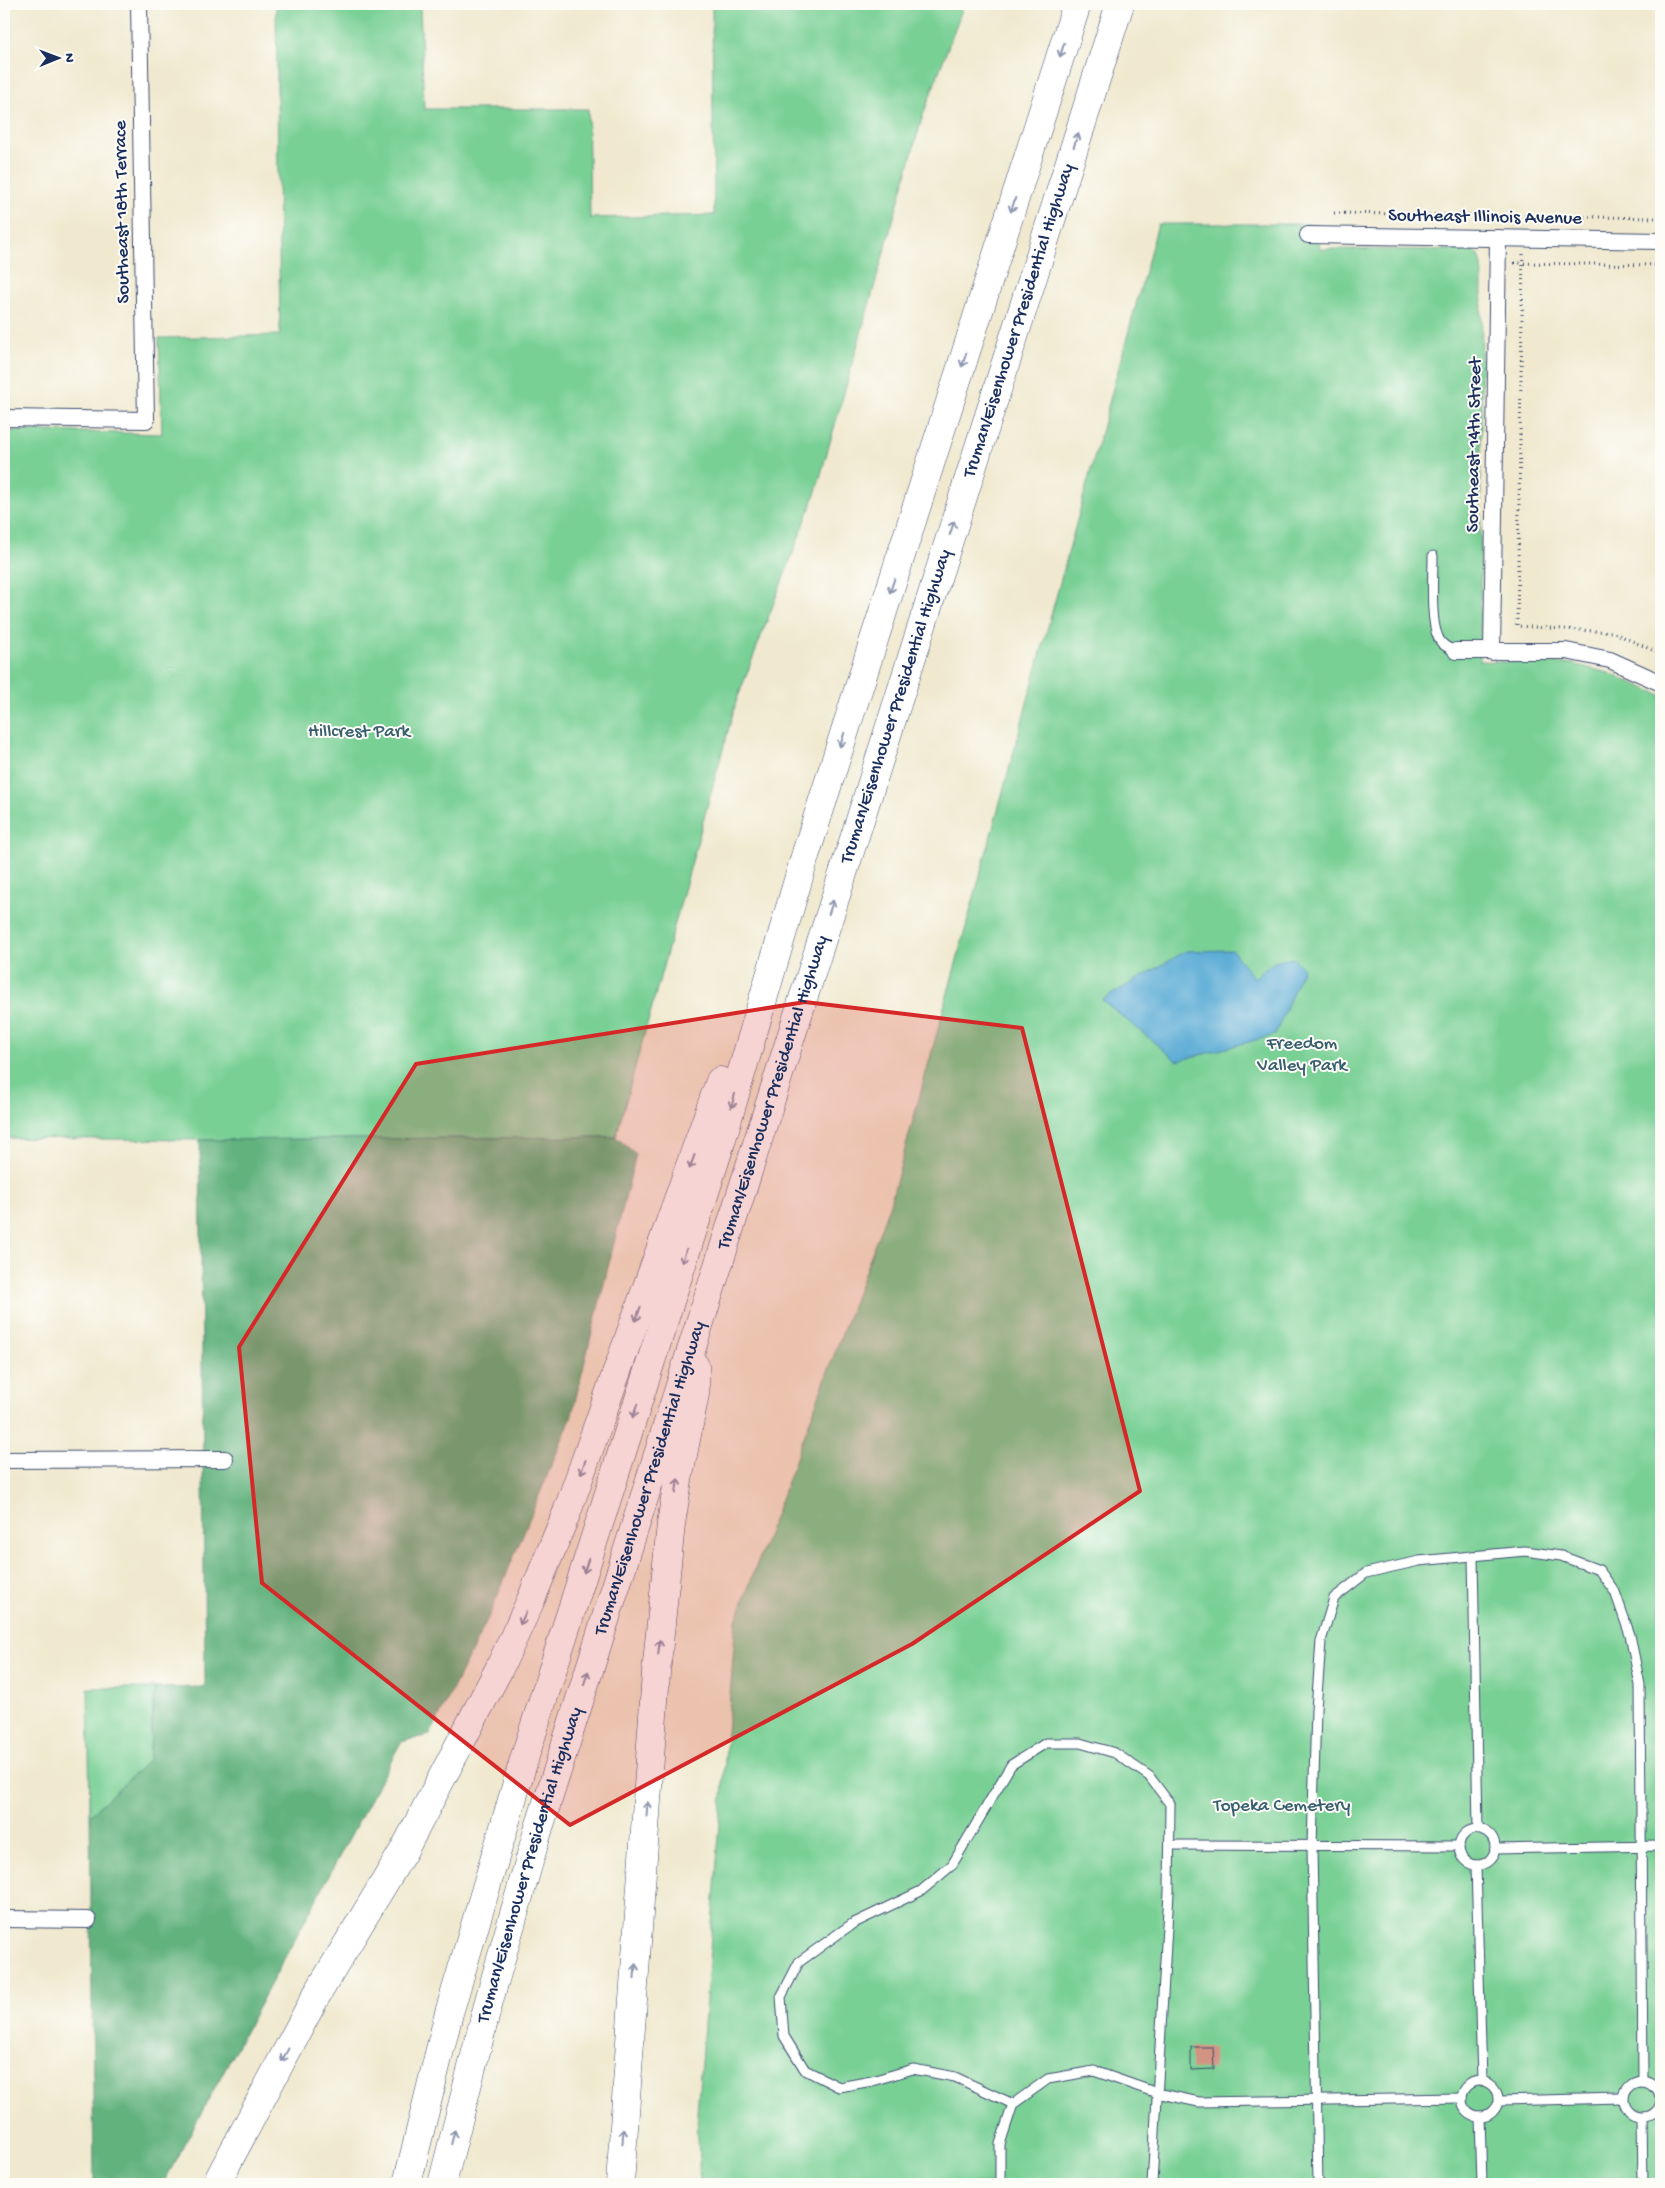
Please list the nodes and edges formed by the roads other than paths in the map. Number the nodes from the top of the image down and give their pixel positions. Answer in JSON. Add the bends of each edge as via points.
{"nodes":[{"id":1,"x":139,"y":4,"type":"edge"},
{"id":2,"x":1077,"y":4,"type":"edge"},
{"id":3,"x":1120,"y":4,"type":"edge"},
{"id":4,"x":1308,"y":235,"type":"dead end"},
{"id":5,"x":1498,"y":238,"type":"junction"},
{"id":6,"x":1661,"y":241,"type":"edge"},
{"id":7,"x":4,"y":418,"type":"edge"},
{"id":8,"x":1433,"y":556,"type":"dead end"},
{"id":9,"x":1456,"y":651,"type":"joint"},
{"id":10,"x":1492,"y":652,"type":"junction"},
{"id":11,"x":1661,"y":683,"type":"edge"},
{"id":12,"x":806,"y":853,"type":"junction"},
{"id":13,"x":694,"y":1337,"type":"junction"},
{"id":14,"x":225,"y":1459,"type":"dead end"},
{"id":15,"x":4,"y":1460,"type":"edge"},
{"id":16,"x":1473,"y":1556,"type":"junction"},
{"id":17,"x":1478,"y":1829,"type":"junction"},
{"id":18,"x":1170,"y":1845,"type":"junction"},
{"id":19,"x":1458,"y":1846,"type":"junction"},
{"id":20,"x":1641,"y":1846,"type":"junction"},
{"id":21,"x":1661,"y":1846,"type":"edge"},
{"id":22,"x":1312,"y":1847,"type":"junction"},
{"id":23,"x":1495,"y":1849,"type":"junction"},
{"id":24,"x":1476,"y":1865,"type":"junction"},
{"id":25,"x":4,"y":1919,"type":"edge"},
{"id":26,"x":88,"y":1920,"type":"dead end"},
{"id":27,"x":1482,"y":2081,"type":"junction"},
{"id":28,"x":1643,"y":2081,"type":"junction"},
{"id":29,"x":1157,"y":2093,"type":"junction"},
{"id":30,"x":1462,"y":2098,"type":"junction"},
{"id":31,"x":1623,"y":2098,"type":"junction"},
{"id":32,"x":1661,"y":2098,"type":"edge"},
{"id":33,"x":1316,"y":2101,"type":"junction"},
{"id":34,"x":1499,"y":2101,"type":"junction"},
{"id":35,"x":1013,"y":2104,"type":"junction"},
{"id":36,"x":1480,"y":2117,"type":"junction"},
{"id":37,"x":1642,"y":2118,"type":"junction"},
{"id":38,"x":216,"y":2184,"type":"edge"},
{"id":39,"x":407,"y":2184,"type":"edge"},
{"id":40,"x":442,"y":2184,"type":"edge"},
{"id":41,"x":620,"y":2184,"type":"edge"},
{"id":42,"x":1000,"y":2184,"type":"edge"},
{"id":43,"x":1152,"y":2184,"type":"edge"},
{"id":44,"x":1318,"y":2184,"type":"edge"},
{"id":45,"x":1482,"y":2184,"type":"edge"},
{"id":46,"x":1643,"y":2184,"type":"edge"}],
"edges":[{"from":1,"to":7,"type":"street","name":"Southeast 18th Terrace","via":[[146,420]]},
{"from":2,"to":12,"type":"highway","name":"Truman/Eisenhower Presidential Highway","one_way":true},
{"from":13,"to":3,"type":"highway","name":"Truman/Eisenhower Presidential Highway","one_way":true},
{"from":4,"to":5,"type":"street","name":"Southeast Illinois Avenue"},
{"from":5,"to":6,"type":"street","name":"Southeast Illinois Avenue"},
{"from":5,"to":10,"type":"street","name":"Southeast 14th Street"},
{"from":8,"to":9,"type":"lane","via":[[1434,627],[1438,639]]},
{"from":9,"to":10,"type":"street"},
{"from":10,"to":11,"type":"street","via":[[1566,651],[1594,655]]},
{"from":12,"to":38,"type":"highway","one_way":true,"via":[[749,995],[570,1503],[530,1602],[499,1669],[404,1850],[316,1996]]},
{"from":12,"to":39,"type":"highway","name":"Truman/Eisenhower Presidential Highway","one_way":true,"via":[[721,1142],[490,1870],[449,2013]]},
{"from":40,"to":13,"type":"highway","name":"Truman/Eisenhower Presidential Highway","one_way":true,"via":[[490,1996],[534,1843]]},
{"from":41,"to":13,"type":"highway","one_way":true,"via":[[656,1673],[671,1524],[695,1394]]},
{"from":14,"to":15,"type":"street"},
{"from":16,"to":17,"type":"lane"},
{"from":16,"to":20,"type":"lane","via":[[1525,1551],[1561,1556],[1599,1570],[1615,1592],[1630,1635],[1640,1685]]},
{"from":16,"to":22,"type":"lane","via":[[1418,1561],[1366,1573],[1334,1598],[1321,1641]]},
{"from":17,"to":19,"type":"lane","via":[[1464,1834]]},
{"from":17,"to":23,"type":"lane","via":[[1490,1835]]},
{"from":18,"to":22,"type":"lane"},
{"from":18,"to":29,"type":"lane"},
{"from":18,"to":35,"type":"lane","via":[[1170,1804],[1149,1776],[1115,1753],[1080,1743],[1046,1743],[1011,1765],[952,1865],[921,1891],[852,1924],[799,1962],[782,1997],[782,2007],[784,2036],[805,2070],[839,2087],[913,2069],[955,2077]]},
{"from":19,"to":22,"type":"lane"},
{"from":19,"to":24,"type":"lane","via":[[1463,1860]]},
{"from":20,"to":21,"type":"lane"},
{"from":20,"to":23,"type":"lane"},
{"from":20,"to":28,"type":"lane"},
{"from":22,"to":33,"type":"lane"},
{"from":23,"to":24,"type":"lane","via":[[1489,1862]]},
{"from":24,"to":27,"type":"lane"},
{"from":25,"to":26,"type":"street"},
{"from":27,"to":30,"type":"lane","via":[[1468,2086]]},
{"from":27,"to":34,"type":"lane","via":[[1494,2087]]},
{"from":28,"to":31,"type":"lane","via":[[1629,2086]]},
{"from":28,"to":32,"type":"lane","via":[[1656,2087]]},
{"from":29,"to":33,"type":"lane","via":[[1199,2102]]},
{"from":29,"to":35,"type":"lane","via":[[1094,2071],[1048,2080]]},
{"from":29,"to":43,"type":"lane"},
{"from":30,"to":33,"type":"lane"},
{"from":30,"to":36,"type":"lane","via":[[1466,2112]]},
{"from":31,"to":34,"type":"lane"},
{"from":31,"to":37,"type":"lane","via":[[1628,2112]]},
{"from":32,"to":37,"type":"lane","via":[[1654,2114]]},
{"from":33,"to":44,"type":"lane"},
{"from":34,"to":36,"type":"lane","via":[[1492,2114]]},
{"from":35,"to":42,"type":"lane","via":[[1000,2144]]},
{"from":36,"to":45,"type":"lane"},
{"from":37,"to":46,"type":"lane"}]}
